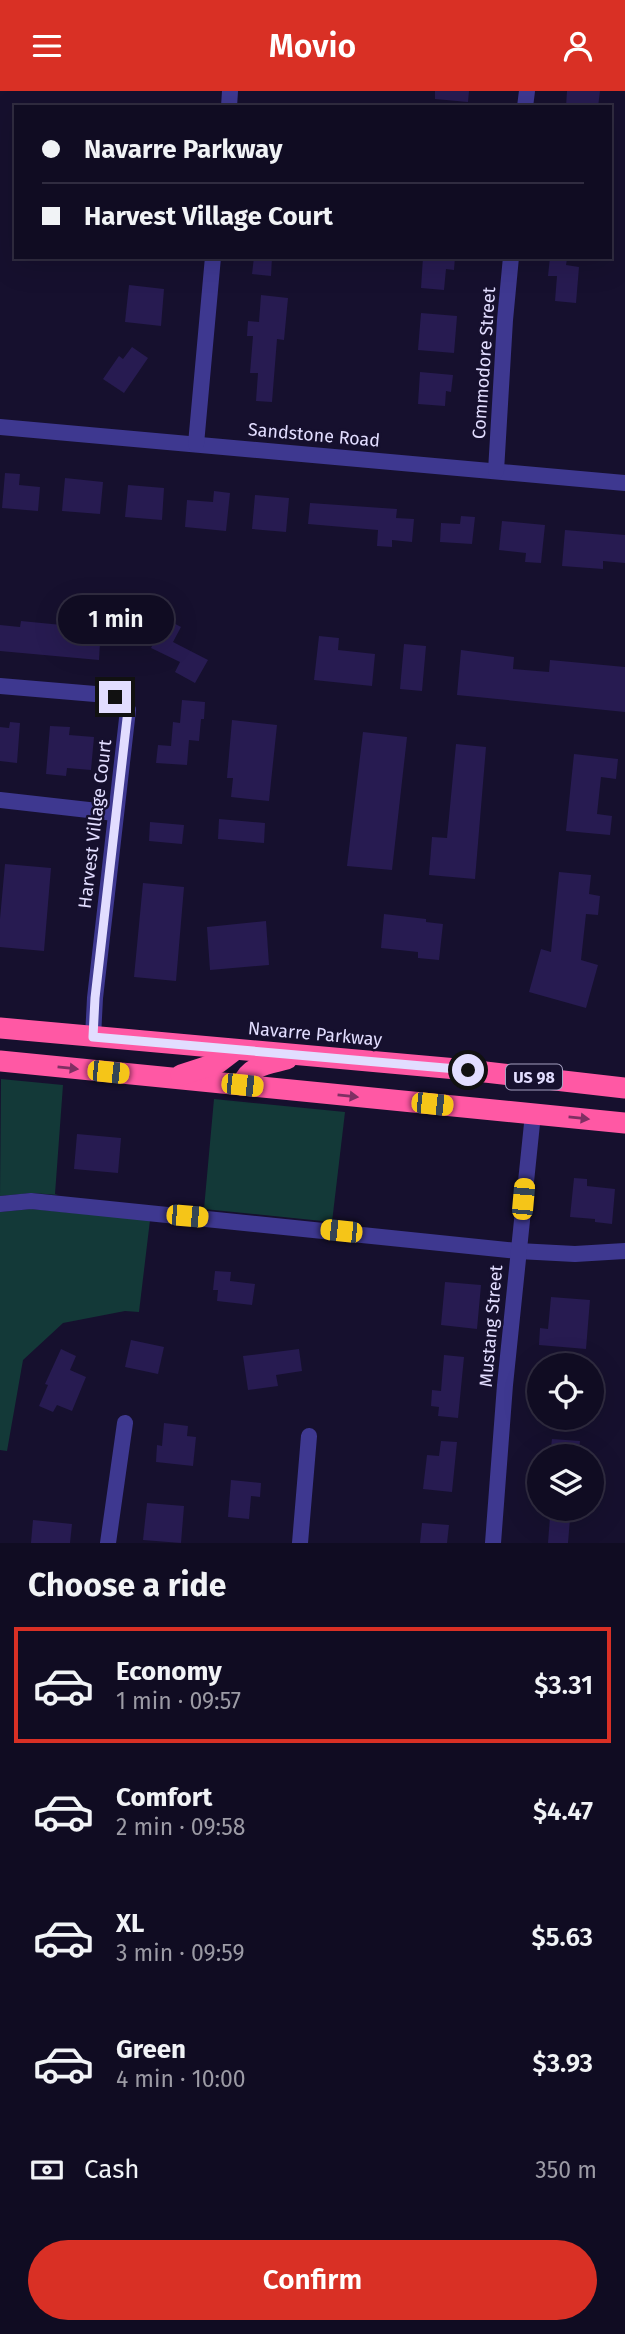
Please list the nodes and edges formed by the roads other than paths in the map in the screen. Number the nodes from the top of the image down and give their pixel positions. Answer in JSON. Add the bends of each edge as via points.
{"nodes":[{"id":1,"x":213,"y":259,"type":"edge"},
{"id":2,"x":511,"y":259,"type":"edge"},
{"id":3,"x":0,"y":426,"type":"edge"},
{"id":4,"x":196,"y":444,"type":"junction"},
{"id":5,"x":496,"y":471,"type":"junction"},
{"id":6,"x":625,"y":483,"type":"edge"},
{"id":7,"x":0,"y":686,"type":"edge"},
{"id":8,"x":0,"y":800,"type":"edge"},
{"id":9,"x":115,"y":813,"type":"junction"},
{"id":10,"x":0,"y":1028,"type":"edge"},
{"id":11,"x":93,"y":1037,"type":"junction"},
{"id":12,"x":235,"y":1049,"type":"junction"},
{"id":13,"x":300,"y":1055,"type":"junction"},
{"id":14,"x":0,"y":1061,"type":"edge"},
{"id":15,"x":173,"y":1078,"type":"junction"},
{"id":16,"x":242,"y":1085,"type":"junction"},
{"id":17,"x":625,"y":1088,"type":"edge"},
{"id":18,"x":533,"y":1114,"type":"junction"},
{"id":19,"x":625,"y":1123,"type":"edge"},
{"id":20,"x":0,"y":1204,"type":"edge"},
{"id":21,"x":518,"y":1251,"type":"junction"},
{"id":22,"x":625,"y":1251,"type":"edge"},
{"id":23,"x":125,"y":1423,"type":"dead end"},
{"id":24,"x":309,"y":1436,"type":"dead end"},
{"id":25,"x":108,"y":1543,"type":"edge"},
{"id":26,"x":300,"y":1543,"type":"edge"},
{"id":27,"x":493,"y":1543,"type":"edge"}],
"edges":[{"from":1,"to":4,"type":"street"},
{"from":2,"to":5,"type":"street","name":"Commodore Street"},
{"from":3,"to":4,"type":"street","name":"Sandstone Road"},
{"from":4,"to":5,"type":"street","name":"Sandstone Road"},
{"from":5,"to":6,"type":"street","name":"Sandstone Road"},
{"from":7,"to":9,"type":"street","name":"Harvest Village Court","via":[[107,695],[126,704]]},
{"from":8,"to":9,"type":"street"},
{"from":9,"to":11,"type":"street","name":"Harvest Village Court"},
{"from":10,"to":11,"type":"highway","name":"Navarre Parkway","number":"US 98"},
{"from":11,"to":12,"type":"highway","name":"Navarre Parkway","number":"US 98"},
{"from":12,"to":13,"type":"highway","name":"Navarre Parkway","number":"US 98"},
{"from":12,"to":15,"type":"highway","via":[[218,1063]]},
{"from":13,"to":16,"type":"highway","via":[[253,1069]]},
{"from":13,"to":17,"type":"highway","name":"Navarre Parkway","number":"US 98"},
{"from":14,"to":15,"type":"highway","number":"US 98","one_way":true},
{"from":15,"to":16,"type":"highway","number":"US 98"},
{"from":16,"to":18,"type":"highway","number":"US 98","one_way":true},
{"from":18,"to":19,"type":"highway","number":"US 98","one_way":true},
{"from":18,"to":21,"type":"street","name":"Mustang Street"},
{"from":20,"to":21,"type":"street","via":[[31,1201]]},
{"from":21,"to":22,"type":"street"},
{"from":21,"to":27,"type":"street","name":"Mustang Street"},
{"from":23,"to":25,"type":"street"},
{"from":24,"to":26,"type":"street"}]}
